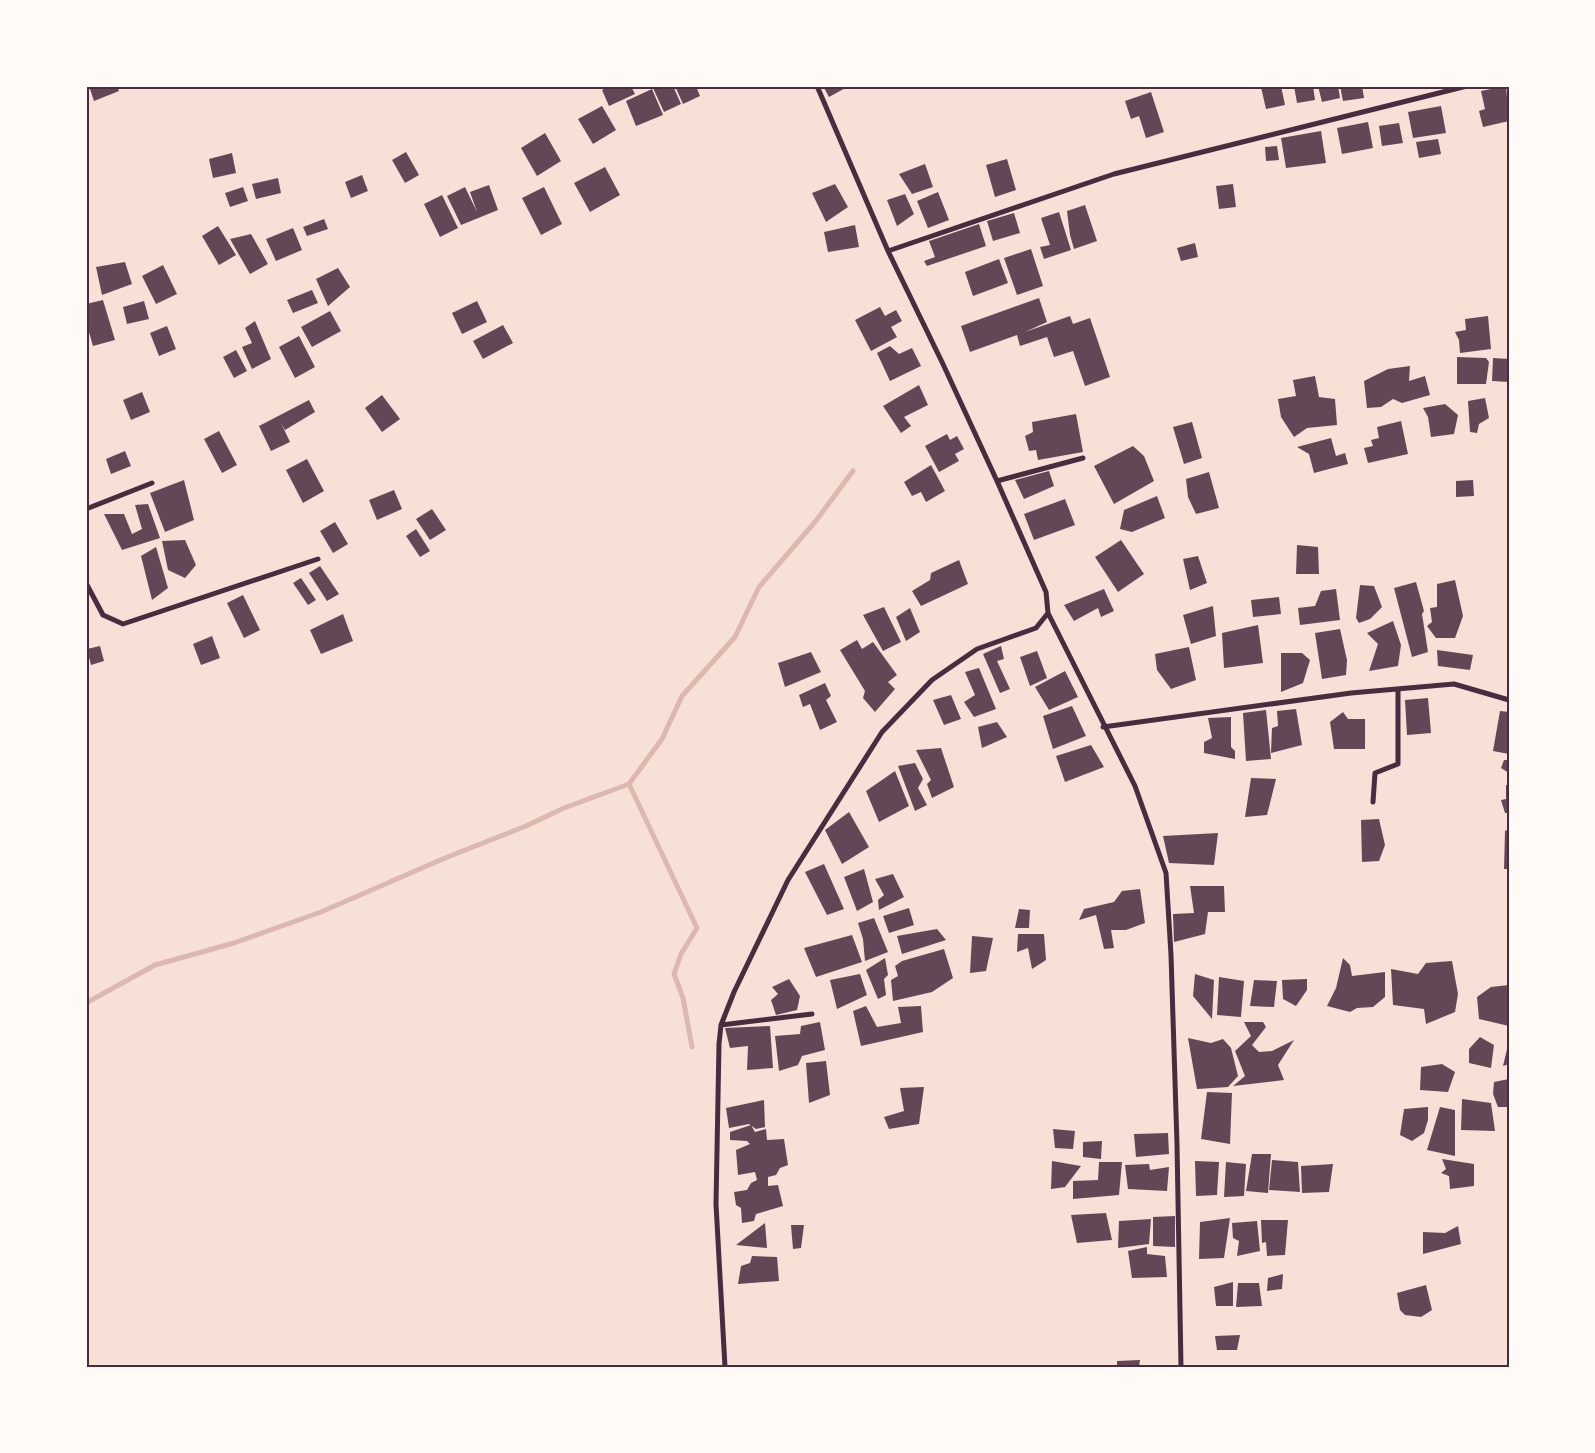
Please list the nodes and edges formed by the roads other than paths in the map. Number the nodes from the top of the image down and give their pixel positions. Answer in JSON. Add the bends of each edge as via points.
{"nodes":[{"id":1,"x":817,"y":86,"type":"edge"},
{"id":2,"x":1467,"y":86,"type":"edge"},
{"id":3,"x":888,"y":251,"type":"junction"},
{"id":4,"x":1083,"y":458,"type":"dead end"},
{"id":5,"x":997,"y":481,"type":"junction"},
{"id":6,"x":152,"y":483,"type":"dead end"},
{"id":7,"x":86,"y":509,"type":"edge"},
{"id":8,"x":318,"y":559,"type":"dead end"},
{"id":9,"x":86,"y":583,"type":"edge"},
{"id":10,"x":1048,"y":614,"type":"junction"},
{"id":11,"x":1398,"y":689,"type":"junction"},
{"id":12,"x":1509,"y":700,"type":"edge"},
{"id":13,"x":1103,"y":726,"type":"junction"},
{"id":14,"x":1373,"y":802,"type":"dead end"},
{"id":15,"x":812,"y":1014,"type":"dead end"},
{"id":16,"x":721,"y":1025,"type":"junction"},
{"id":17,"x":725,"y":1367,"type":"edge"},
{"id":18,"x":1181,"y":1367,"type":"edge"}],
"edges":[{"from":1,"to":3,"type":"street"},
{"from":2,"to":3,"type":"street","via":[[1114,174]]},
{"from":3,"to":5,"type":"street"},
{"from":4,"to":5,"type":"street"},
{"from":5,"to":10,"type":"street","via":[[1046,592]]},
{"from":6,"to":7,"type":"street"},
{"from":8,"to":9,"type":"street","via":[[123,624],[103,615]]},
{"from":10,"to":13,"type":"street"},
{"from":10,"to":16,"type":"street","via":[[1036,628],[977,648],[932,680],[882,732],[788,880]]},
{"from":11,"to":12,"type":"street","via":[[1454,684]]},
{"from":11,"to":13,"type":"street"},
{"from":11,"to":14,"type":"street","via":[[1398,764],[1375,773]]},
{"from":13,"to":18,"type":"street","via":[[1135,786],[1166,873]]},
{"from":15,"to":16,"type":"street"},
{"from":16,"to":17,"type":"street","via":[[716,1204]]}]}
